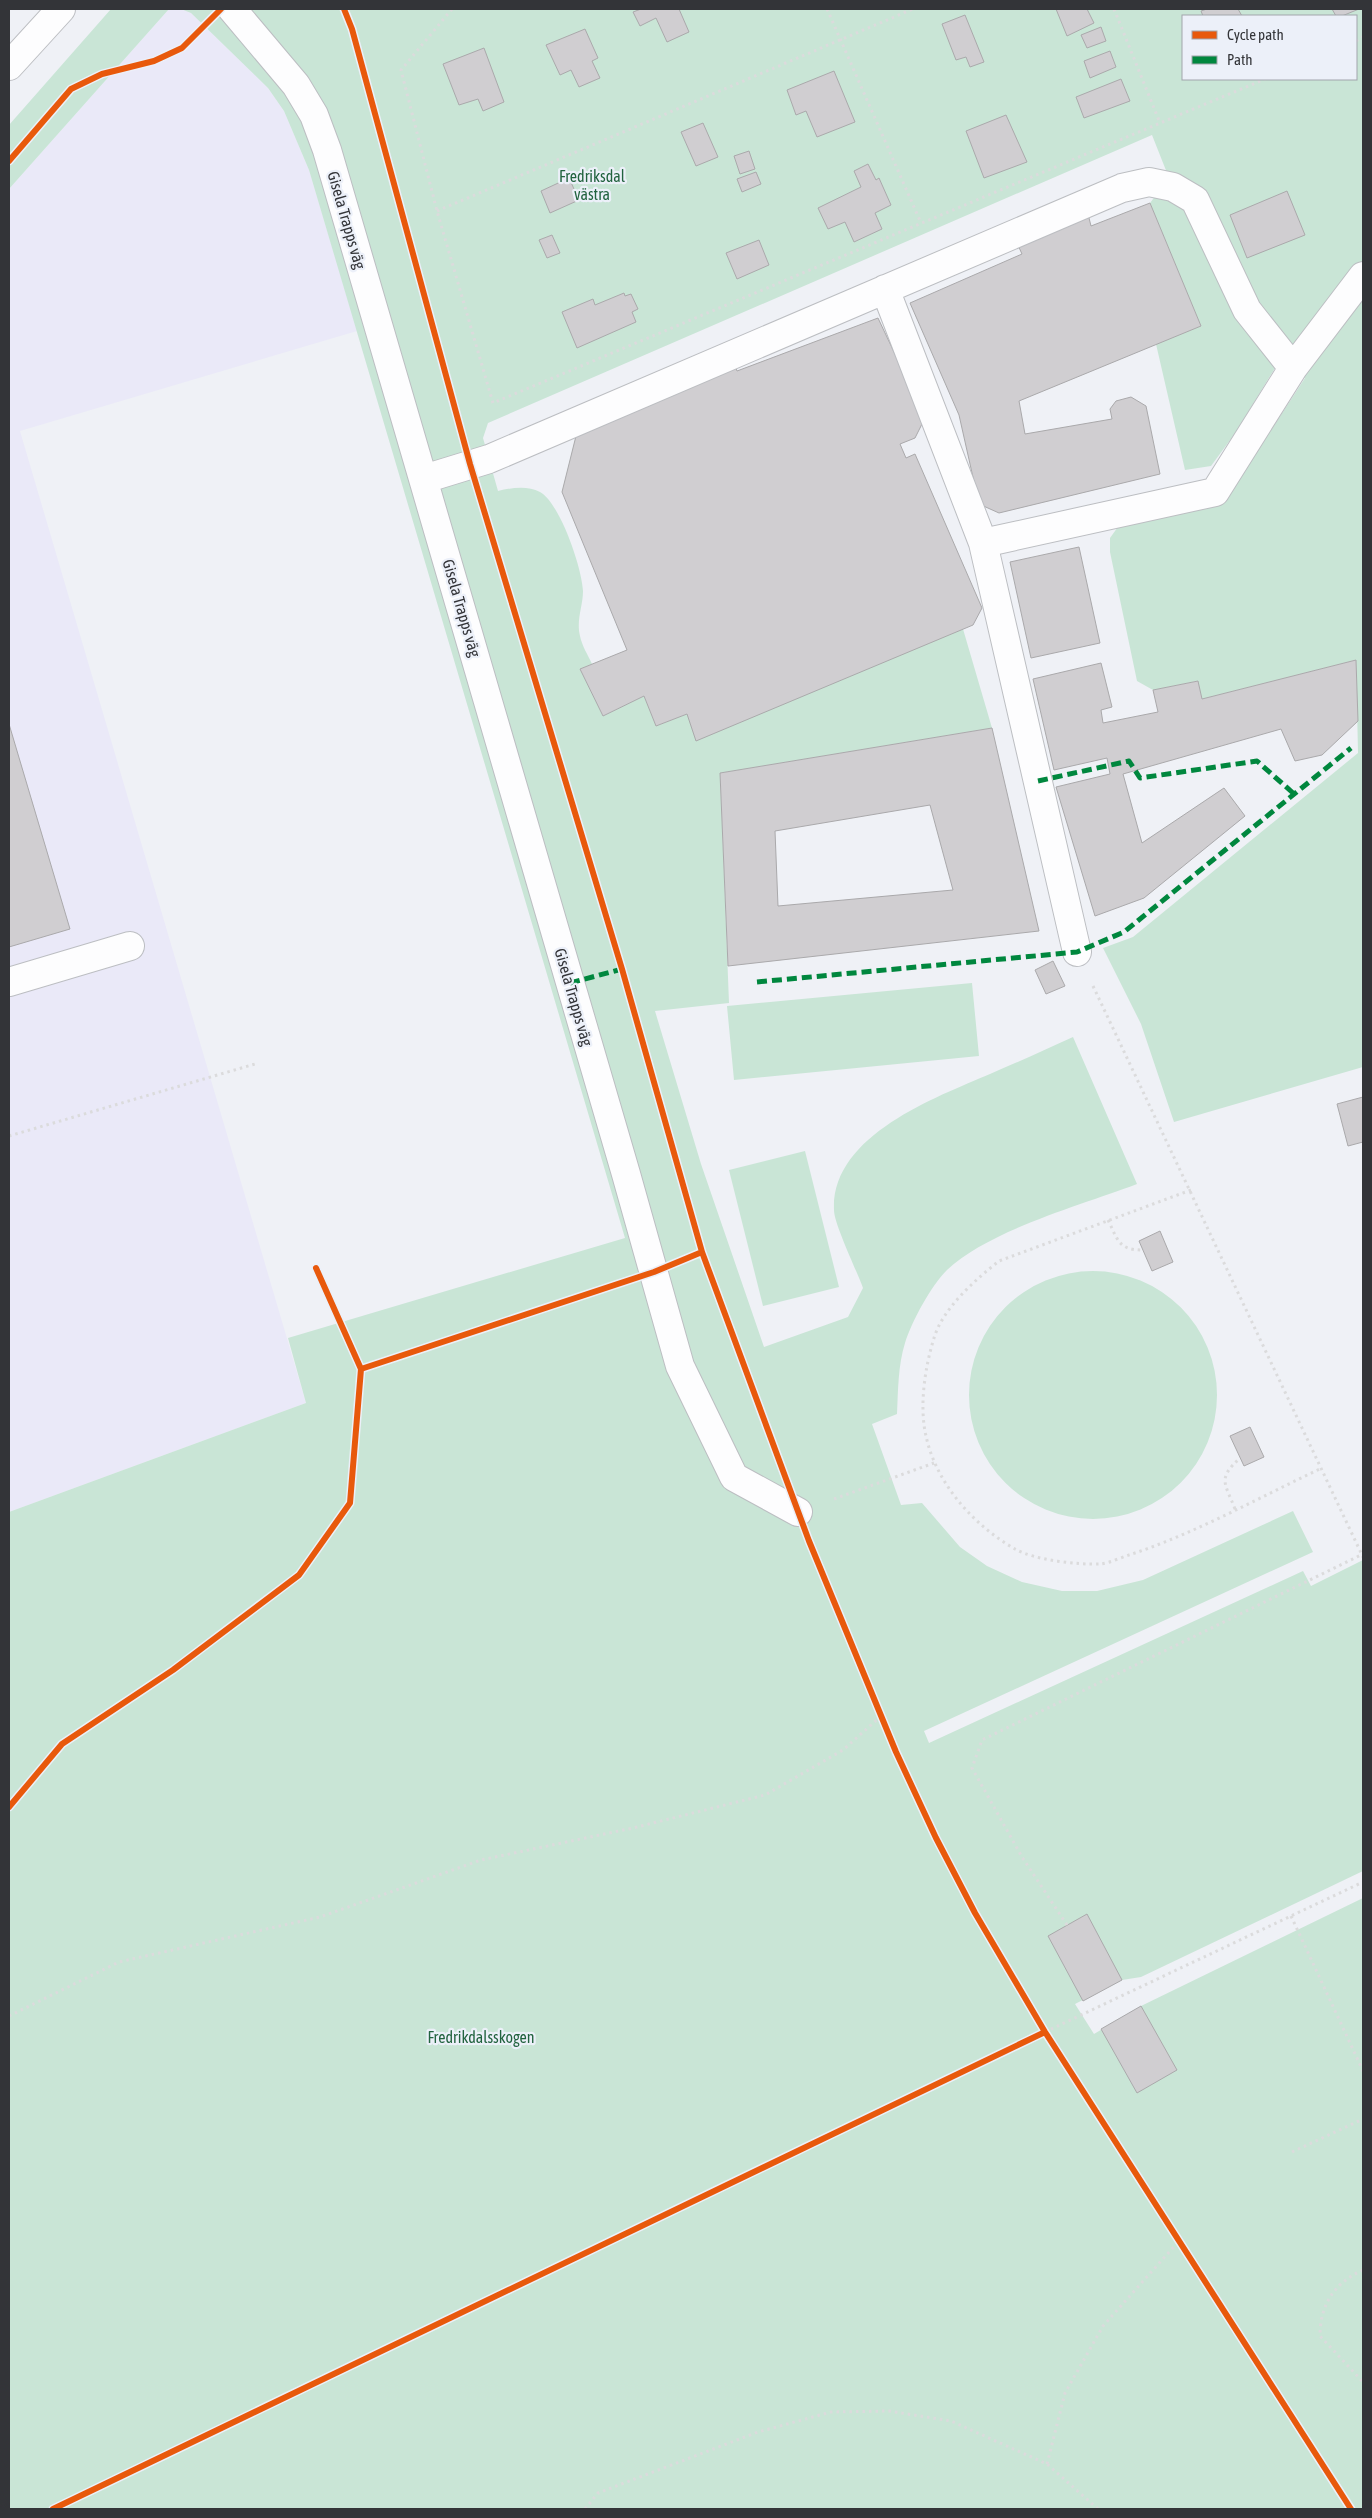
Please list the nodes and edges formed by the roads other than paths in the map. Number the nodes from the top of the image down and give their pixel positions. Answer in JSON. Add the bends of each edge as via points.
{"nodes":[{"id":1,"x":62,"y":9,"type":"edge"},
{"id":2,"x":232,"y":9,"type":"edge"},
{"id":3,"x":9,"y":66,"type":"edge"},
{"id":4,"x":1363,"y":276,"type":"edge"},
{"id":5,"x":886,"y":289,"type":"junction"},
{"id":6,"x":1293,"y":368,"type":"junction"},
{"id":7,"x":424,"y":479,"type":"junction"},
{"id":8,"x":983,"y":543,"type":"junction"},
{"id":9,"x":130,"y":946,"type":"dead end"},
{"id":10,"x":1077,"y":952,"type":"road end"},
{"id":11,"x":9,"y":982,"type":"edge"},
{"id":12,"x":798,"y":1512,"type":"road end"}],
"edges":[{"from":1,"to":3,"type":"street"},
{"from":2,"to":7,"type":"street","name":"Gisela Trapps väg","via":[[282,67],[314,115]]},
{"from":4,"to":6,"type":"street"},
{"from":5,"to":6,"type":"street","via":[[1122,188],[1149,182],[1173,187],[1195,200],[1247,310]]},
{"from":5,"to":7,"type":"street","via":[[489,459]]},
{"from":5,"to":8,"type":"street"},
{"from":6,"to":8,"type":"street","via":[[1216,492]]},
{"from":7,"to":12,"type":"street","name":"Gisela Trapps väg","via":[[680,1366],[734,1477]]},
{"from":8,"to":10,"type":"street"},
{"from":9,"to":11,"type":"street"}]}
